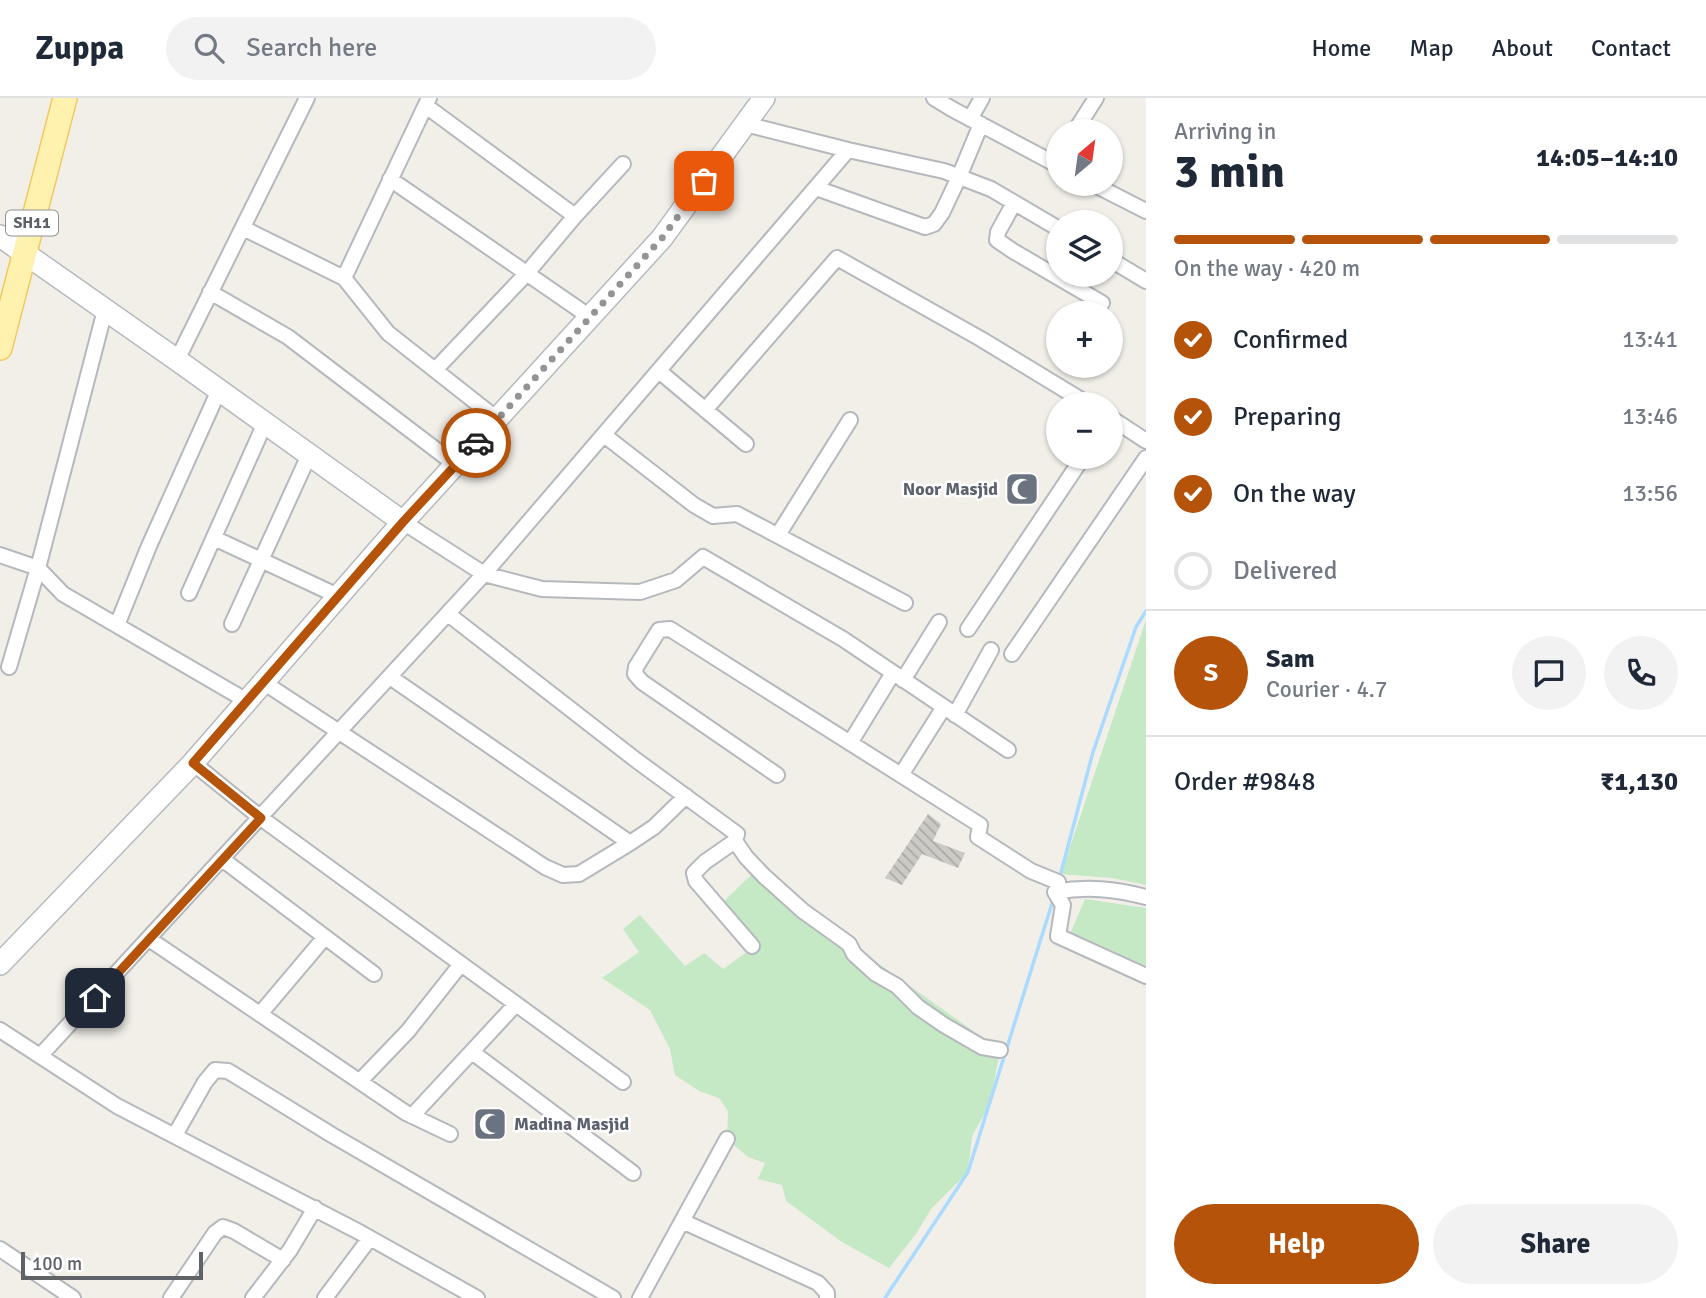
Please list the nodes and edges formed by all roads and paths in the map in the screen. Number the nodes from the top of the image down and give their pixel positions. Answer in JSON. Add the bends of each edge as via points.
{"nodes":[{"id":1,"x":49,"y":98,"type":"edge"},
{"id":2,"x":65,"y":98,"type":"edge"},
{"id":3,"x":307,"y":98,"type":"edge"},
{"id":4,"x":764,"y":98,"type":"edge"},
{"id":5,"x":934,"y":98,"type":"edge"},
{"id":6,"x":982,"y":98,"type":"edge"},
{"id":7,"x":1096,"y":98,"type":"edge"},
{"id":8,"x":427,"y":102,"type":"edge"},
{"id":9,"x":1083,"y":119,"type":"edge"},
{"id":10,"x":975,"y":121,"type":"junction"},
{"id":11,"x":745,"y":124,"type":"junction"},
{"id":12,"x":848,"y":150,"type":"junction"},
{"id":13,"x":1046,"y":156,"type":"edge"},
{"id":14,"x":623,"y":164,"type":"dead end"},
{"id":15,"x":959,"y":177,"type":"junction"},
{"id":16,"x":390,"y":179,"type":"junction"},
{"id":17,"x":816,"y":188,"type":"junction"},
{"id":18,"x":1117,"y":196,"type":"edge"},
{"id":19,"x":1014,"y":203,"type":"junction"},
{"id":20,"x":1146,"y":211,"type":"edge"},
{"id":21,"x":575,"y":216,"type":"junction"},
{"id":22,"x":1046,"y":221,"type":"edge"},
{"id":23,"x":243,"y":228,"type":"junction"},
{"id":24,"x":11,"y":244,"type":"edge"},
{"id":25,"x":1123,"y":267,"type":"edge"},
{"id":26,"x":527,"y":274,"type":"junction"},
{"id":27,"x":344,"y":278,"type":"junction"},
{"id":28,"x":1146,"y":281,"type":"edge"},
{"id":29,"x":0,"y":285,"type":"edge"},
{"id":30,"x":210,"y":292,"type":"junction"},
{"id":31,"x":1099,"y":301,"type":"edge"},
{"id":32,"x":105,"y":310,"type":"junction"},
{"id":33,"x":590,"y":317,"type":"junction"},
{"id":34,"x":0,"y":348,"type":"edge"},
{"id":35,"x":177,"y":360,"type":"junction"},
{"id":36,"x":435,"y":370,"type":"junction"},
{"id":37,"x":659,"y":371,"type":"junction"},
{"id":38,"x":219,"y":390,"type":"junction"},
{"id":39,"x":1068,"y":392,"type":"edge"},
{"id":40,"x":705,"y":410,"type":"junction"},
{"id":41,"x":497,"y":419,"type":"junction"},
{"id":42,"x":850,"y":420,"type":"dead end"},
{"id":43,"x":265,"y":423,"type":"junction"},
{"id":44,"x":1123,"y":426,"type":"edge"},
{"id":45,"x":604,"y":435,"type":"junction"},
{"id":46,"x":1146,"y":441,"type":"edge"},
{"id":47,"x":746,"y":444,"type":"dead end"},
{"id":48,"x":309,"y":455,"type":"junction"},
{"id":49,"x":1146,"y":458,"type":"edge"},
{"id":50,"x":456,"y":465,"type":"junction"},
{"id":51,"x":1075,"y":469,"type":"edge"},
{"id":52,"x":403,"y":522,"type":"junction"},
{"id":53,"x":778,"y":535,"type":"junction"},
{"id":54,"x":214,"y":538,"type":"junction"},
{"id":55,"x":0,"y":555,"type":"edge"},
{"id":56,"x":262,"y":560,"type":"junction"},
{"id":57,"x":38,"y":568,"type":"junction"},
{"id":58,"x":484,"y":574,"type":"junction"},
{"id":59,"x":189,"y":593,"type":"dead end"},
{"id":60,"x":338,"y":596,"type":"junction"},
{"id":61,"x":905,"y":603,"type":"dead end"},
{"id":62,"x":448,"y":614,"type":"junction"},
{"id":63,"x":939,"y":622,"type":"dead end"},
{"id":64,"x":232,"y":624,"type":"dead end"},
{"id":65,"x":117,"y":625,"type":"junction"},
{"id":66,"x":968,"y":629,"type":"dead end"},
{"id":67,"x":991,"y":650,"type":"dead end"},
{"id":68,"x":1012,"y":654,"type":"dead end"},
{"id":69,"x":9,"y":667,"type":"dead end"},
{"id":70,"x":898,"y":676,"type":"junction"},
{"id":71,"x":390,"y":677,"type":"junction"},
{"id":72,"x":263,"y":682,"type":"junction"},
{"id":73,"x":247,"y":701,"type":"junction"},
{"id":74,"x":949,"y":711,"type":"junction"},
{"id":75,"x":340,"y":732,"type":"junction"},
{"id":76,"x":850,"y":743,"type":"junction"},
{"id":77,"x":1008,"y":750,"type":"dead end"},
{"id":78,"x":193,"y":763,"type":"junction"},
{"id":79,"x":777,"y":775,"type":"dead end"},
{"id":80,"x":901,"y":775,"type":"junction"},
{"id":81,"x":686,"y":796,"type":"junction"},
{"id":82,"x":261,"y":818,"type":"junction"},
{"id":83,"x":735,"y":841,"type":"junction"},
{"id":84,"x":631,"y":843,"type":"junction"},
{"id":85,"x":222,"y":859,"type":"junction"},
{"id":86,"x":1058,"y":882,"type":"dead end"},
{"id":87,"x":1146,"y":897,"type":"edge"},
{"id":88,"x":325,"y":937,"type":"junction"},
{"id":89,"x":149,"y":939,"type":"junction"},
{"id":90,"x":752,"y":946,"type":"dead end"},
{"id":91,"x":0,"y":964,"type":"edge"},
{"id":92,"x":461,"y":964,"type":"junction"},
{"id":93,"x":374,"y":974,"type":"dead end"},
{"id":94,"x":1146,"y":976,"type":"edge"},
{"id":95,"x":516,"y":1004,"type":"junction"},
{"id":96,"x":260,"y":1014,"type":"junction"},
{"id":97,"x":0,"y":1030,"type":"edge"},
{"id":98,"x":1000,"y":1050,"type":"dead end"},
{"id":99,"x":472,"y":1052,"type":"junction"},
{"id":100,"x":40,"y":1056,"type":"junction"},
{"id":101,"x":360,"y":1081,"type":"junction"},
{"id":102,"x":623,"y":1082,"type":"dead end"},
{"id":103,"x":412,"y":1116,"type":"junction"},
{"id":104,"x":450,"y":1134,"type":"dead end"},
{"id":105,"x":175,"y":1135,"type":"junction"},
{"id":106,"x":727,"y":1139,"type":"dead end"},
{"id":107,"x":633,"y":1173,"type":"dead end"},
{"id":108,"x":314,"y":1208,"type":"junction"},
{"id":109,"x":682,"y":1221,"type":"junction"},
{"id":110,"x":370,"y":1238,"type":"junction"},
{"id":111,"x":0,"y":1249,"type":"edge"},
{"id":112,"x":283,"y":1260,"type":"junction"},
{"id":113,"x":73,"y":1298,"type":"edge"},
{"id":114,"x":171,"y":1298,"type":"edge"},
{"id":115,"x":253,"y":1298,"type":"edge"},
{"id":116,"x":325,"y":1298,"type":"edge"},
{"id":117,"x":477,"y":1298,"type":"edge"},
{"id":118,"x":613,"y":1298,"type":"edge"},
{"id":119,"x":640,"y":1298,"type":"edge"},
{"id":120,"x":827,"y":1298,"type":"edge"}],
"edges":[{"from":1,"to":24,"type":"main road","number":"SH11"},
{"from":2,"to":24,"type":"main road","number":"SH11"},
{"from":3,"to":23,"type":"street"},
{"from":4,"to":11,"type":"street"},
{"from":5,"to":10,"type":"street"},
{"from":6,"to":10,"type":"street"},
{"from":7,"to":9,"type":"street"},
{"from":8,"to":16,"type":"street"},
{"from":8,"to":21,"type":"street"},
{"from":10,"to":13,"type":"street"},
{"from":10,"to":15,"type":"street"},
{"from":11,"to":12,"type":"street"},
{"from":11,"to":33,"type":"street","via":[[662,238]]},
{"from":12,"to":15,"type":"street"},
{"from":12,"to":17,"type":"street"},
{"from":14,"to":21,"type":"street"},
{"from":15,"to":17,"type":"street","via":[[942,213],[925,227]]},
{"from":15,"to":19,"type":"street"},
{"from":16,"to":26,"type":"street"},
{"from":16,"to":27,"type":"street"},
{"from":17,"to":37,"type":"street"},
{"from":18,"to":20,"type":"street"},
{"from":19,"to":22,"type":"street"},
{"from":19,"to":31,"type":"street","via":[[998,240]]},
{"from":21,"to":26,"type":"street"},
{"from":23,"to":27,"type":"street"},
{"from":23,"to":30,"type":"street"},
{"from":24,"to":29,"type":"main road","number":"SH11"},
{"from":24,"to":32,"type":"street"},
{"from":24,"to":34,"type":"main road","number":"SH11"},
{"from":25,"to":28,"type":"street"},
{"from":26,"to":33,"type":"street"},
{"from":26,"to":36,"type":"street"},
{"from":27,"to":36,"type":"street","via":[[388,333]]},
{"from":30,"to":35,"type":"street"},
{"from":30,"to":50,"type":"street","via":[[288,337]]},
{"from":32,"to":35,"type":"street"},
{"from":32,"to":57,"type":"street"},
{"from":33,"to":41,"type":"street"},
{"from":35,"to":38,"type":"street"},
{"from":36,"to":41,"type":"street"},
{"from":37,"to":40,"type":"street"},
{"from":37,"to":45,"type":"street"},
{"from":38,"to":43,"type":"street"},
{"from":38,"to":65,"type":"street"},
{"from":39,"to":40,"type":"street","via":[[837,258]]},
{"from":40,"to":47,"type":"street"},
{"from":41,"to":50,"type":"street"},
{"from":42,"to":53,"type":"street"},
{"from":43,"to":48,"type":"street"},
{"from":43,"to":54,"type":"street"},
{"from":44,"to":46,"type":"street"},
{"from":45,"to":53,"type":"street","via":[[713,516],[737,514]]},
{"from":45,"to":58,"type":"street"},
{"from":48,"to":52,"type":"street"},
{"from":48,"to":56,"type":"street"},
{"from":49,"to":68,"type":"street"},
{"from":50,"to":52,"type":"street"},
{"from":51,"to":66,"type":"street"},
{"from":52,"to":58,"type":"street"},
{"from":52,"to":60,"type":"street"},
{"from":53,"to":61,"type":"street"},
{"from":54,"to":56,"type":"street"},
{"from":54,"to":59,"type":"street"},
{"from":55,"to":57,"type":"street"},
{"from":56,"to":60,"type":"street"},
{"from":56,"to":64,"type":"street"},
{"from":57,"to":65,"type":"street","via":[[63,594]]},
{"from":57,"to":69,"type":"street"},
{"from":58,"to":62,"type":"street"},
{"from":58,"to":70,"type":"street","via":[[542,589],[640,592],[677,580],[703,557]]},
{"from":60,"to":72,"type":"street"},
{"from":62,"to":71,"type":"street"},
{"from":62,"to":81,"type":"street"},
{"from":63,"to":70,"type":"street"},
{"from":65,"to":73,"type":"street"},
{"from":67,"to":74,"type":"street"},
{"from":70,"to":74,"type":"street"},
{"from":70,"to":76,"type":"street"},
{"from":71,"to":75,"type":"street"},
{"from":71,"to":84,"type":"street"},
{"from":72,"to":73,"type":"street"},
{"from":72,"to":75,"type":"street"},
{"from":73,"to":78,"type":"street"},
{"from":74,"to":77,"type":"street"},
{"from":74,"to":80,"type":"street"},
{"from":75,"to":82,"type":"street"},
{"from":75,"to":84,"type":"street","via":[[545,867],[563,874],[579,874]]},
{"from":76,"to":79,"type":"street","via":[[670,629],[659,630],[635,674]]},
{"from":76,"to":80,"type":"street"},
{"from":78,"to":82,"type":"street"},
{"from":78,"to":91,"type":"street"},
{"from":80,"to":86,"type":"street","via":[[980,825],[978,837],[1031,871]]},
{"from":81,"to":83,"type":"street","via":[[737,834]]},
{"from":81,"to":84,"type":"street"},
{"from":82,"to":85,"type":"street"},
{"from":82,"to":92,"type":"street"},
{"from":83,"to":90,"type":"street","via":[[694,873]]},
{"from":83,"to":98,"type":"street","via":[[764,876],[849,944],[876,974],[944,1025],[982,1047]]},
{"from":85,"to":88,"type":"street"},
{"from":85,"to":89,"type":"street"},
{"from":87,"to":94,"type":"street","via":[[1092,888],[1055,892],[1063,905],[1058,936]]},
{"from":88,"to":93,"type":"street"},
{"from":88,"to":96,"type":"street"},
{"from":89,"to":96,"type":"street"},
{"from":89,"to":100,"type":"street"},
{"from":92,"to":95,"type":"street"},
{"from":92,"to":101,"type":"street","via":[[408,1031]]},
{"from":95,"to":99,"type":"street"},
{"from":95,"to":102,"type":"street"},
{"from":96,"to":101,"type":"street"},
{"from":97,"to":100,"type":"street"},
{"from":99,"to":103,"type":"street"},
{"from":99,"to":107,"type":"street"},
{"from":100,"to":105,"type":"street"},
{"from":101,"to":103,"type":"street"},
{"from":103,"to":104,"type":"street"},
{"from":105,"to":108,"type":"street"},
{"from":105,"to":118,"type":"street","via":[[205,1082],[215,1070],[228,1071]]},
{"from":106,"to":109,"type":"street"},
{"from":108,"to":110,"type":"street"},
{"from":108,"to":112,"type":"street"},
{"from":109,"to":119,"type":"street"},
{"from":109,"to":120,"type":"street","via":[[818,1283]]},
{"from":110,"to":116,"type":"street"},
{"from":110,"to":117,"type":"street"},
{"from":111,"to":113,"type":"street"},
{"from":112,"to":114,"type":"street","via":[[223,1227]]},
{"from":112,"to":115,"type":"street"}]}
